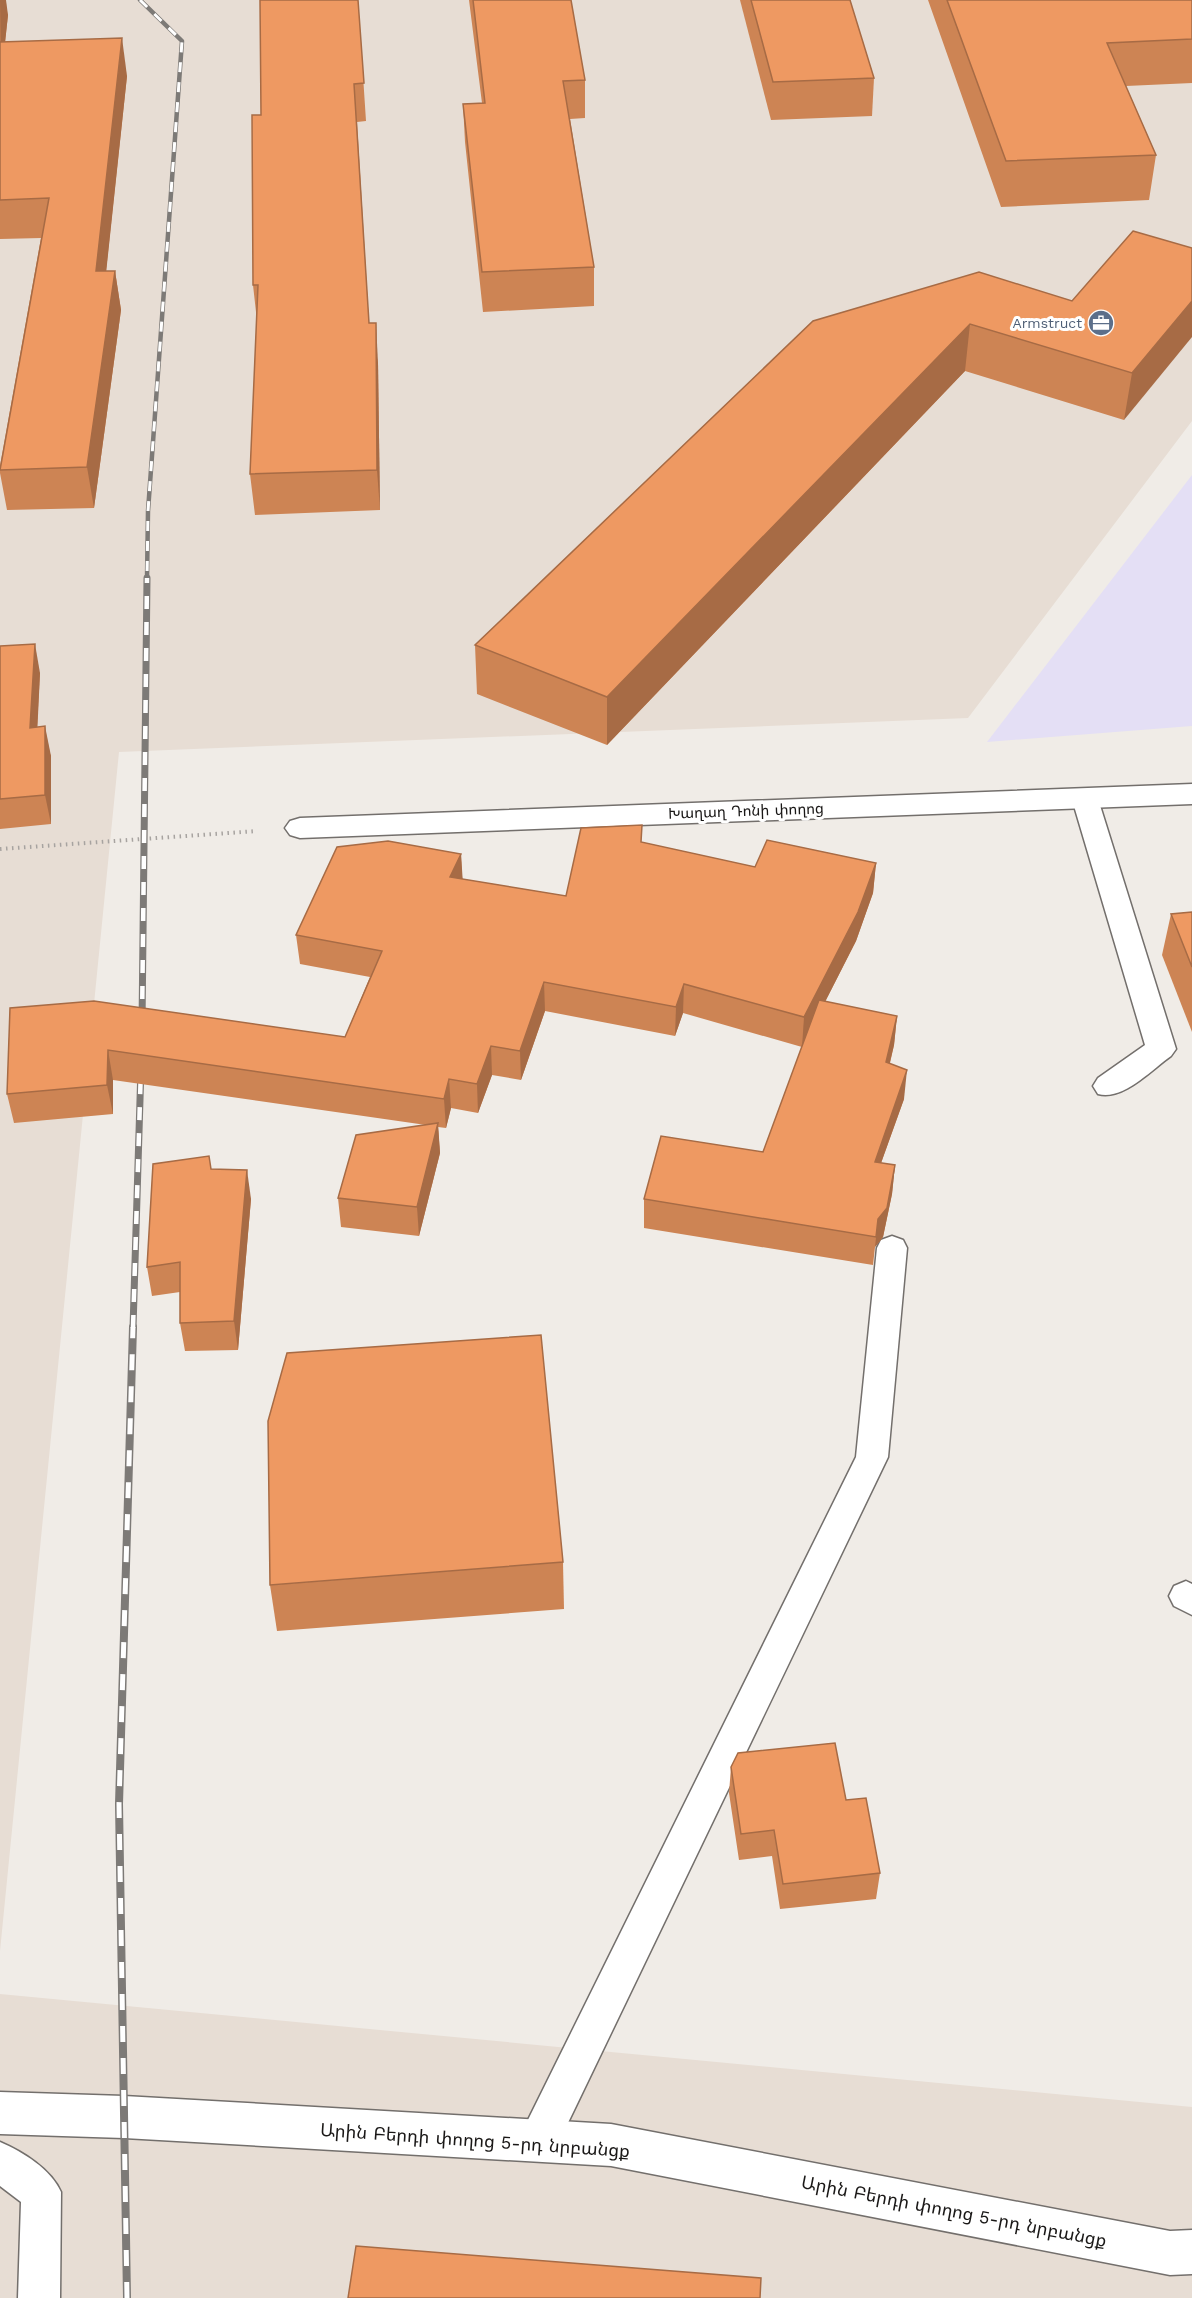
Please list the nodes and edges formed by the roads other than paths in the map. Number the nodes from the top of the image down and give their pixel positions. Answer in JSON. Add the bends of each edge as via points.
{"nodes":[{"id":1,"x":1192,"y":794,"type":"edge"},
{"id":2,"x":1084,"y":799,"type":"junction"},
{"id":3,"x":300,"y":828,"type":"road end"},
{"id":4,"x":1108,"y":1086,"type":"dead end"},
{"id":5,"x":892,"y":1248,"type":"dead end"},
{"id":6,"x":0,"y":2113,"type":"edge"},
{"id":7,"x":538,"y":2142,"type":"junction"},
{"id":8,"x":0,"y":2162,"type":"edge"},
{"id":9,"x":1192,"y":2252,"type":"edge"},
{"id":10,"x":39,"y":2298,"type":"edge"}],
"edges":[{"from":1,"to":2,"type":"street","name":"Խաղաղ Դոնի փողոց"},
{"from":2,"to":3,"type":"street","name":"Խաղաղ Դոնի փողոց"},
{"from":2,"to":4,"type":"lane","via":[[1161,1049]]},
{"from":5,"to":7,"type":"lane","via":[[872,1457]]},
{"from":6,"to":7,"type":"street","name":"Արին Բերդի փողոց 5-րդ նրբանցք"},
{"from":7,"to":9,"type":"street","name":"Արին Բերդի փողոց 5-րդ նրբանցք","via":[[611,2145],[1170,2253]]},
{"from":8,"to":10,"type":"lane","via":[[41,2192]]}]}
